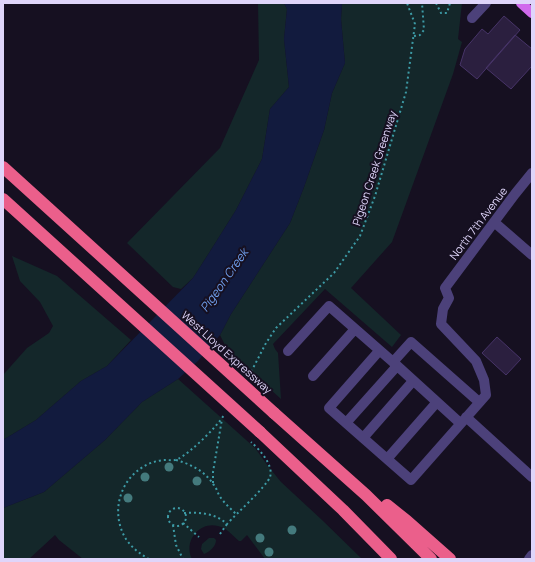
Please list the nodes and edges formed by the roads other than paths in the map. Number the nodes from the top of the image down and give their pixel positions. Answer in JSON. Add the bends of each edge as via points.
{"nodes":[{"id":1,"x":486,"y":3,"type":"edge"},
{"id":2,"x":521,"y":3,"type":"edge"},
{"id":3,"x":532,"y":13,"type":"edge"},
{"id":4,"x":472,"y":18,"type":"dead end"},
{"id":5,"x":3,"y":167,"type":"edge"},
{"id":6,"x":532,"y":173,"type":"edge"},
{"id":7,"x":3,"y":198,"type":"edge"},
{"id":8,"x":494,"y":222,"type":"junction"},
{"id":9,"x":532,"y":255,"type":"edge"},
{"id":10,"x":355,"y":329,"type":"junction"},
{"id":11,"x":379,"y":350,"type":"junction"},
{"id":12,"x":288,"y":352,"type":"dead end"},
{"id":13,"x":395,"y":364,"type":"junction"},
{"id":14,"x":313,"y":376,"type":"dead end"},
{"id":15,"x":412,"y":381,"type":"junction"},
{"id":16,"x":437,"y":402,"type":"junction"},
{"id":17,"x":479,"y":402,"type":"junction"},
{"id":18,"x":463,"y":420,"type":"junction"},
{"id":19,"x":346,"y":423,"type":"junction"},
{"id":20,"x":363,"y":438,"type":"junction"},
{"id":21,"x":325,"y":459,"type":"junction"},
{"id":22,"x":387,"y":459,"type":"junction"},
{"id":23,"x":532,"y":477,"type":"edge"},
{"id":24,"x":378,"y":544,"type":"junction"},
{"id":25,"x":532,"y":555,"type":"edge"},
{"id":26,"x":383,"y":559,"type":"edge"},
{"id":27,"x":391,"y":559,"type":"edge"},
{"id":28,"x":431,"y":559,"type":"edge"},
{"id":29,"x":450,"y":559,"type":"edge"},
{"id":30,"x":529,"y":559,"type":"edge"}],
"edges":[{"from":1,"to":4,"type":"street"},
{"from":2,"to":3,"type":"main road"},
{"from":5,"to":21,"type":"highway","name":"West Lloyd Expressway","bridge":true},
{"from":6,"to":8,"type":"street","name":"North 7th Avenue"},
{"from":7,"to":24,"type":"highway","bridge":true,"via":[[260,432]]},
{"from":8,"to":9,"type":"street"},
{"from":8,"to":17,"type":"street","name":"North 7th Avenue","via":[[445,288],[449,298],[441,324],[476,361],[484,380],[486,395]]},
{"from":10,"to":11,"type":"street"},
{"from":10,"to":12,"type":"street","via":[[329,306]]},
{"from":10,"to":14,"type":"street"},
{"from":11,"to":13,"type":"street"},
{"from":11,"to":19,"type":"street","via":[[329,408]]},
{"from":13,"to":15,"type":"street"},
{"from":13,"to":17,"type":"street","via":[[411,342]]},
{"from":13,"to":19,"type":"street"},
{"from":15,"to":16,"type":"street"},
{"from":15,"to":20,"type":"street"},
{"from":16,"to":18,"type":"street"},
{"from":16,"to":22,"type":"street"},
{"from":17,"to":18,"type":"street"},
{"from":18,"to":22,"type":"street","via":[[411,480]]},
{"from":18,"to":23,"type":"street"},
{"from":19,"to":20,"type":"street"},
{"from":20,"to":22,"type":"street"},
{"from":21,"to":28,"type":"highway","name":"West Lloyd Expressway","via":[[380,508]]},
{"from":21,"to":29,"type":"highway","via":[[407,521]]},
{"from":24,"to":26,"type":"highway"},
{"from":24,"to":27,"type":"highway"},
{"from":25,"to":30,"type":"street"}]}
